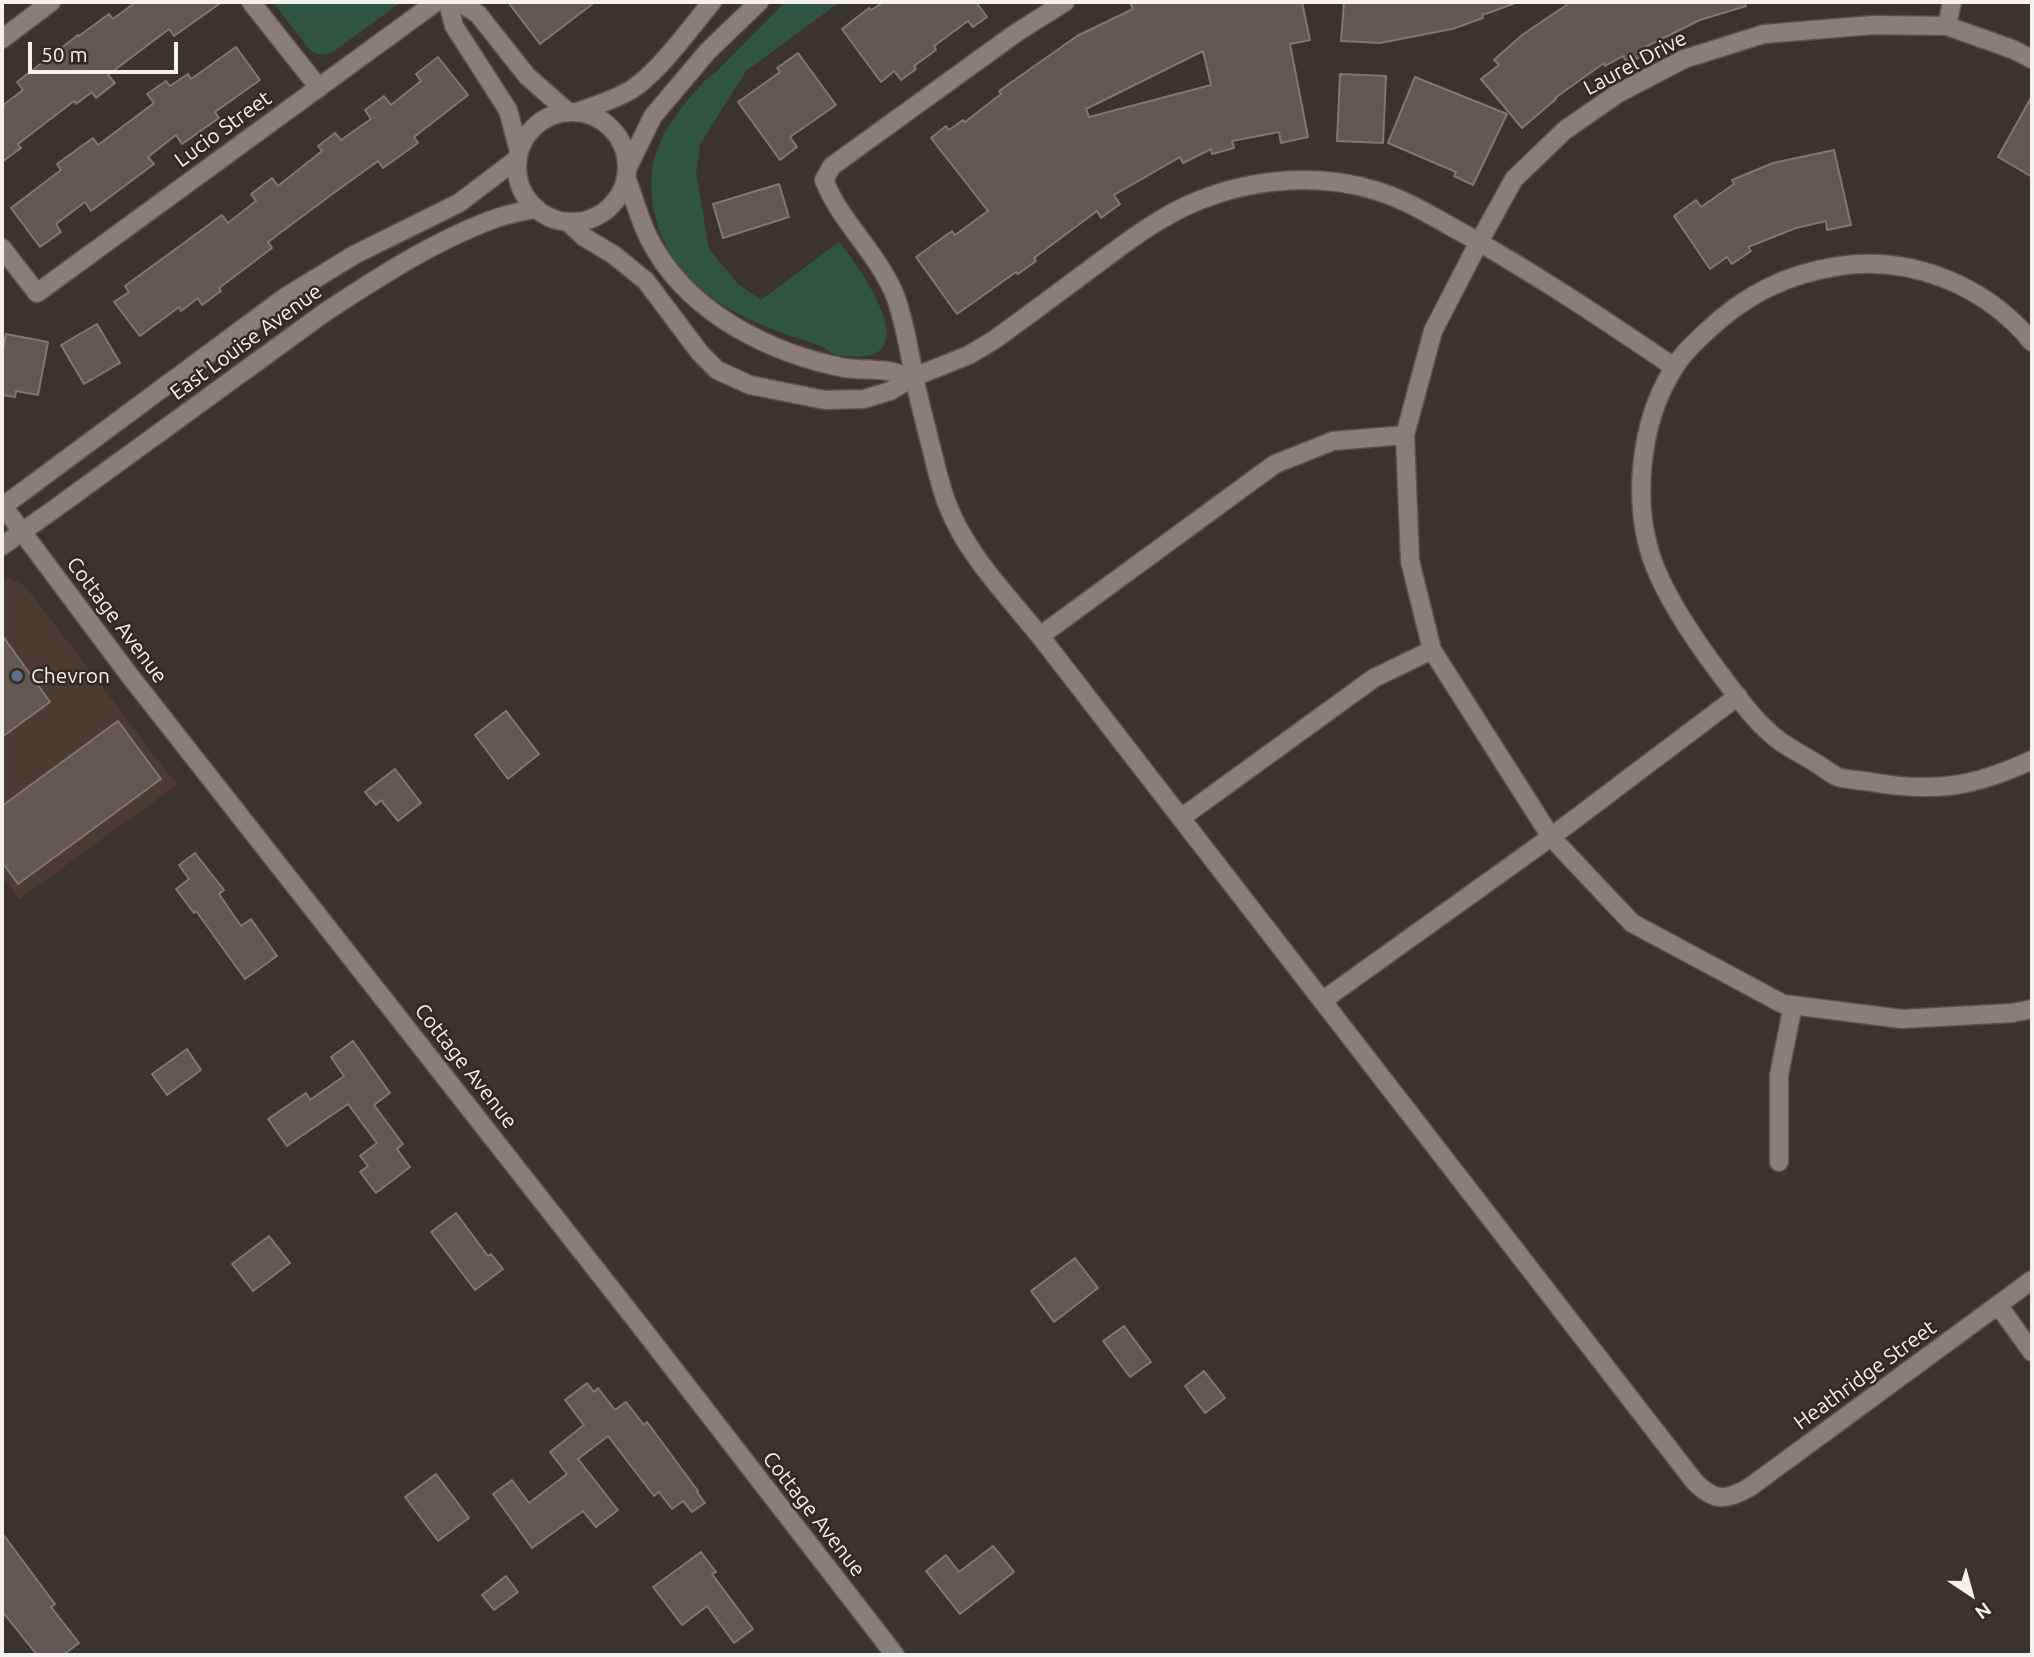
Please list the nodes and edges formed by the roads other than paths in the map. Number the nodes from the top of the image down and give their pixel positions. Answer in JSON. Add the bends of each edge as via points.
{"nodes":[{"id":1,"x":51,"y":2,"type":"edge"},
{"id":2,"x":251,"y":2,"type":"edge"},
{"id":3,"x":436,"y":2,"type":"edge"},
{"id":4,"x":448,"y":2,"type":"edge"},
{"id":5,"x":458,"y":2,"type":"edge"},
{"id":6,"x":712,"y":2,"type":"edge"},
{"id":7,"x":759,"y":2,"type":"edge"},
{"id":8,"x":1065,"y":2,"type":"edge"},
{"id":9,"x":1952,"y":2,"type":"edge"},
{"id":10,"x":1947,"y":26,"type":"junction"},
{"id":11,"x":2,"y":39,"type":"edge"},
{"id":12,"x":2032,"y":59,"type":"edge"},
{"id":13,"x":318,"y":88,"type":"junction"},
{"id":14,"x":573,"y":112,"type":"junction"},
{"id":15,"x":518,"y":155,"type":"junction"},
{"id":16,"x":627,"y":173,"type":"junction"},
{"id":17,"x":536,"y":208,"type":"junction"},
{"id":18,"x":568,"y":222,"type":"junction"},
{"id":19,"x":1479,"y":242,"type":"junction"},
{"id":20,"x":2,"y":248,"type":"edge"},
{"id":21,"x":2032,"y":342,"type":"edge"},
{"id":22,"x":1674,"y":367,"type":"junction"},
{"id":23,"x":914,"y":377,"type":"junction"},
{"id":24,"x":1405,"y":435,"type":"junction"},
{"id":25,"x":2,"y":506,"type":"edge"},
{"id":26,"x":23,"y":532,"type":"junction"},
{"id":27,"x":2,"y":546,"type":"edge"},
{"id":28,"x":1040,"y":636,"type":"junction"},
{"id":29,"x":1432,"y":650,"type":"junction"},
{"id":30,"x":1738,"y":696,"type":"junction"},
{"id":31,"x":2032,"y":760,"type":"edge"},
{"id":32,"x":1181,"y":818,"type":"junction"},
{"id":33,"x":1550,"y":837,"type":"junction"},
{"id":34,"x":1322,"y":1001,"type":"junction"},
{"id":35,"x":1793,"y":1005,"type":"junction"},
{"id":36,"x":2032,"y":1009,"type":"edge"},
{"id":37,"x":1779,"y":1162,"type":"dead end"},
{"id":38,"x":2032,"y":1280,"type":"edge"},
{"id":39,"x":1998,"y":1305,"type":"junction"},
{"id":40,"x":2032,"y":1352,"type":"edge"},
{"id":41,"x":895,"y":1655,"type":"edge"}],
"edges":[{"from":1,"to":11,"type":"street"},
{"from":2,"to":13,"type":"street"},
{"from":3,"to":13,"type":"street","name":"Lucio Street"},
{"from":4,"to":15,"type":"street","via":[[454,26],[508,110]]},
{"from":5,"to":14,"type":"street","via":[[478,14],[527,76]]},
{"from":6,"to":14,"type":"street","name":"East Louise Avenue","via":[[647,78],[622,95]]},
{"from":7,"to":16,"type":"street","via":[[708,51],[653,116]]},
{"from":8,"to":23,"type":"street","via":[[832,166],[824,180],[895,297]]},
{"from":9,"to":10,"type":"street"},
{"from":10,"to":12,"type":"street","name":"Laurel Drive"},
{"from":10,"to":19,"type":"street","name":"Laurel Drive","via":[[1874,25],[1764,34],[1684,59],[1617,94],[1564,130],[1514,180]]},
{"from":13,"to":20,"type":"street","name":"Lucio Street","via":[[37,293]]},
{"from":14,"to":15,"type":"street","name":"East Louise Avenue","via":[[537,124]]},
{"from":14,"to":16,"type":"street","via":[[592,115],[617,134],[625,151]]},
{"from":15,"to":17,"type":"street","via":[[521,186]]},
{"from":15,"to":25,"type":"street","name":"East Louise Avenue","via":[[459,203],[354,255],[284,298]]},
{"from":16,"to":18,"type":"street","via":[[612,205],[599,215]]},
{"from":16,"to":23,"type":"street","via":[[654,249],[678,282],[706,308],[790,352],[846,368]]},
{"from":17,"to":18,"type":"street"},
{"from":17,"to":26,"type":"street","name":"East Louise Avenue","via":[[458,235],[363,287]]},
{"from":18,"to":23,"type":"street","via":[[646,281],[700,353],[717,370],[735,379],[786,394],[844,401],[890,391]]},
{"from":19,"to":22,"type":"street"},
{"from":19,"to":23,"type":"street","via":[[1407,202],[1357,186],[1284,181],[1231,190],[1174,212],[994,340]]},
{"from":19,"to":24,"type":"street","name":"Laurel Drive","via":[[1433,331]]},
{"from":21,"to":22,"type":"street","via":[[1982,297],[1950,279],[1909,267],[1858,263],[1814,270],[1768,286],[1728,311]]},
{"from":22,"to":30,"type":"street","via":[[1644,447],[1641,496],[1646,531],[1654,566],[1674,606]]},
{"from":23,"to":28,"type":"street","via":[[940,484],[962,535]]},
{"from":24,"to":28,"type":"street","via":[[1333,441],[1275,464]]},
{"from":24,"to":29,"type":"street","name":"Laurel Drive","via":[[1410,561]]},
{"from":25,"to":26,"type":"street","name":"Cottage Avenue"},
{"from":26,"to":27,"type":"street","name":"East Louise Avenue"},
{"from":26,"to":41,"type":"street","name":"Cottage Avenue","via":[[130,676]]},
{"from":28,"to":32,"type":"street"},
{"from":29,"to":32,"type":"street","via":[[1374,678]]},
{"from":29,"to":33,"type":"street","name":"Laurel Drive"},
{"from":30,"to":31,"type":"street","via":[[1779,741],[1838,776],[1935,789],[1971,783]]},
{"from":30,"to":33,"type":"street"},
{"from":32,"to":34,"type":"street"},
{"from":33,"to":34,"type":"street"},
{"from":33,"to":35,"type":"street","name":"Laurel Drive","via":[[1632,923],[1783,1004]]},
{"from":34,"to":39,"type":"street","name":"Heathridge Street","via":[[1705,1492],[1720,1498],[1750,1487]]},
{"from":35,"to":36,"type":"street","name":"Laurel Drive","via":[[1902,1019]]},
{"from":35,"to":37,"type":"street","via":[[1779,1075]]},
{"from":38,"to":39,"type":"street","name":"Heathridge Street"},
{"from":39,"to":40,"type":"street"}]}
